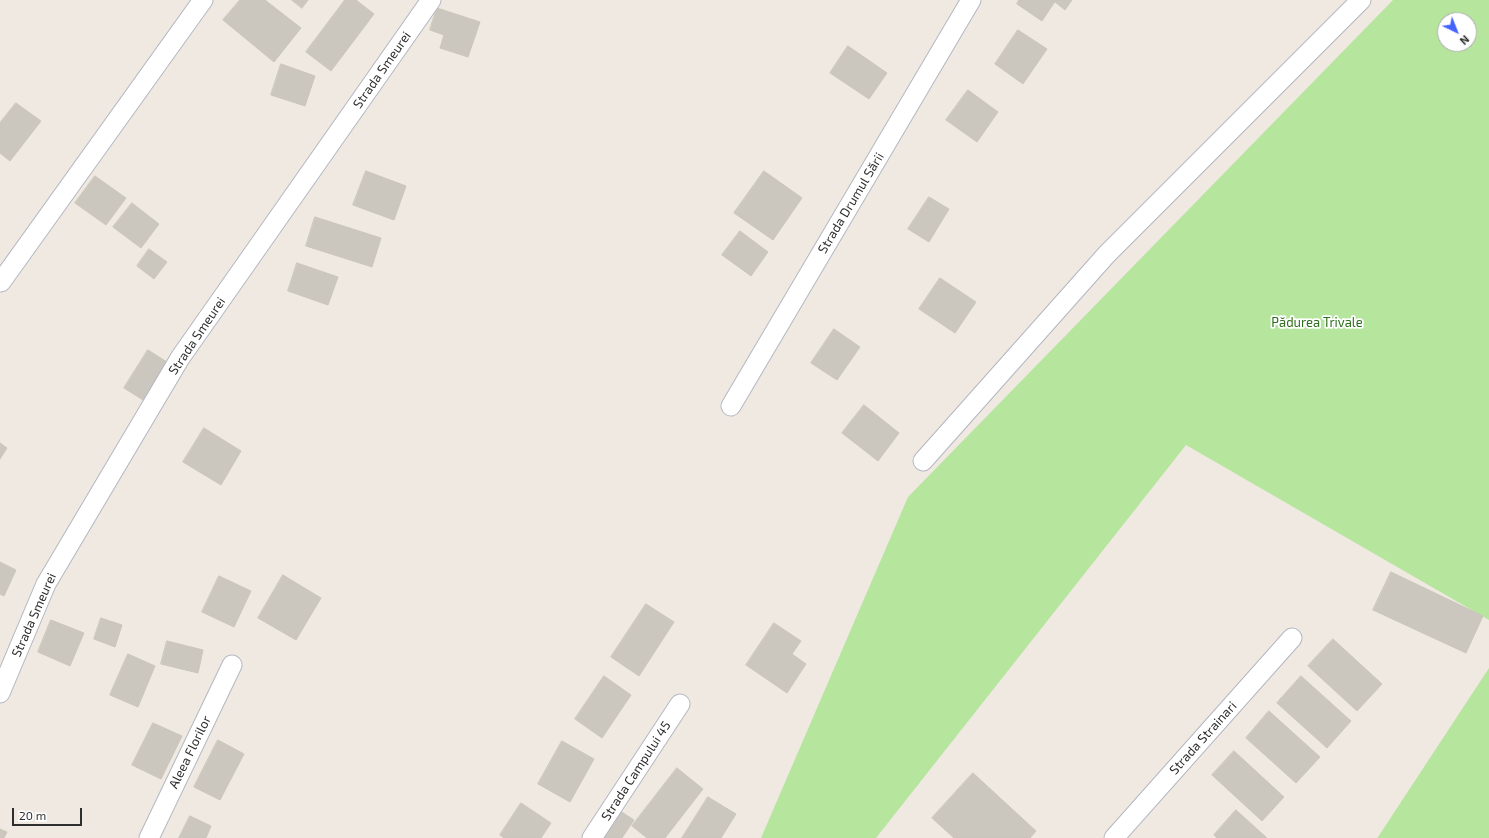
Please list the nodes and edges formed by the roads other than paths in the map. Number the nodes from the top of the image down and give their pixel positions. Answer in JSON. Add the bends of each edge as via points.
{"nodes":[{"id":1,"x":203,"y":0,"type":"edge"},
{"id":2,"x":431,"y":0,"type":"edge"},
{"id":3,"x":971,"y":0,"type":"edge"},
{"id":4,"x":1361,"y":0,"type":"edge"},
{"id":5,"x":1,"y":282,"type":"edge"},
{"id":6,"x":731,"y":406,"type":"dead end"},
{"id":7,"x":923,"y":461,"type":"dead end"},
{"id":8,"x":1292,"y":638,"type":"dead end"},
{"id":9,"x":232,"y":665,"type":"dead end"},
{"id":10,"x":0,"y":694,"type":"edge"},
{"id":11,"x":680,"y":704,"type":"dead end"},
{"id":12,"x":149,"y":838,"type":"edge"},
{"id":13,"x":592,"y":838,"type":"edge"},
{"id":14,"x":1114,"y":838,"type":"edge"}],
"edges":[{"from":1,"to":5,"type":"street"},
{"from":2,"to":10,"type":"street","name":"Strada Smeurei","via":[[180,358],[46,584]]},
{"from":3,"to":6,"type":"street","name":"Strada Drumul Sării"},
{"from":4,"to":7,"type":"street","via":[[1106,254]]},
{"from":8,"to":14,"type":"street","name":"Strada Strainari"},
{"from":9,"to":12,"type":"street","name":"Aleea Florilor"},
{"from":11,"to":13,"type":"street","name":"Strada Campului 45"}]}
